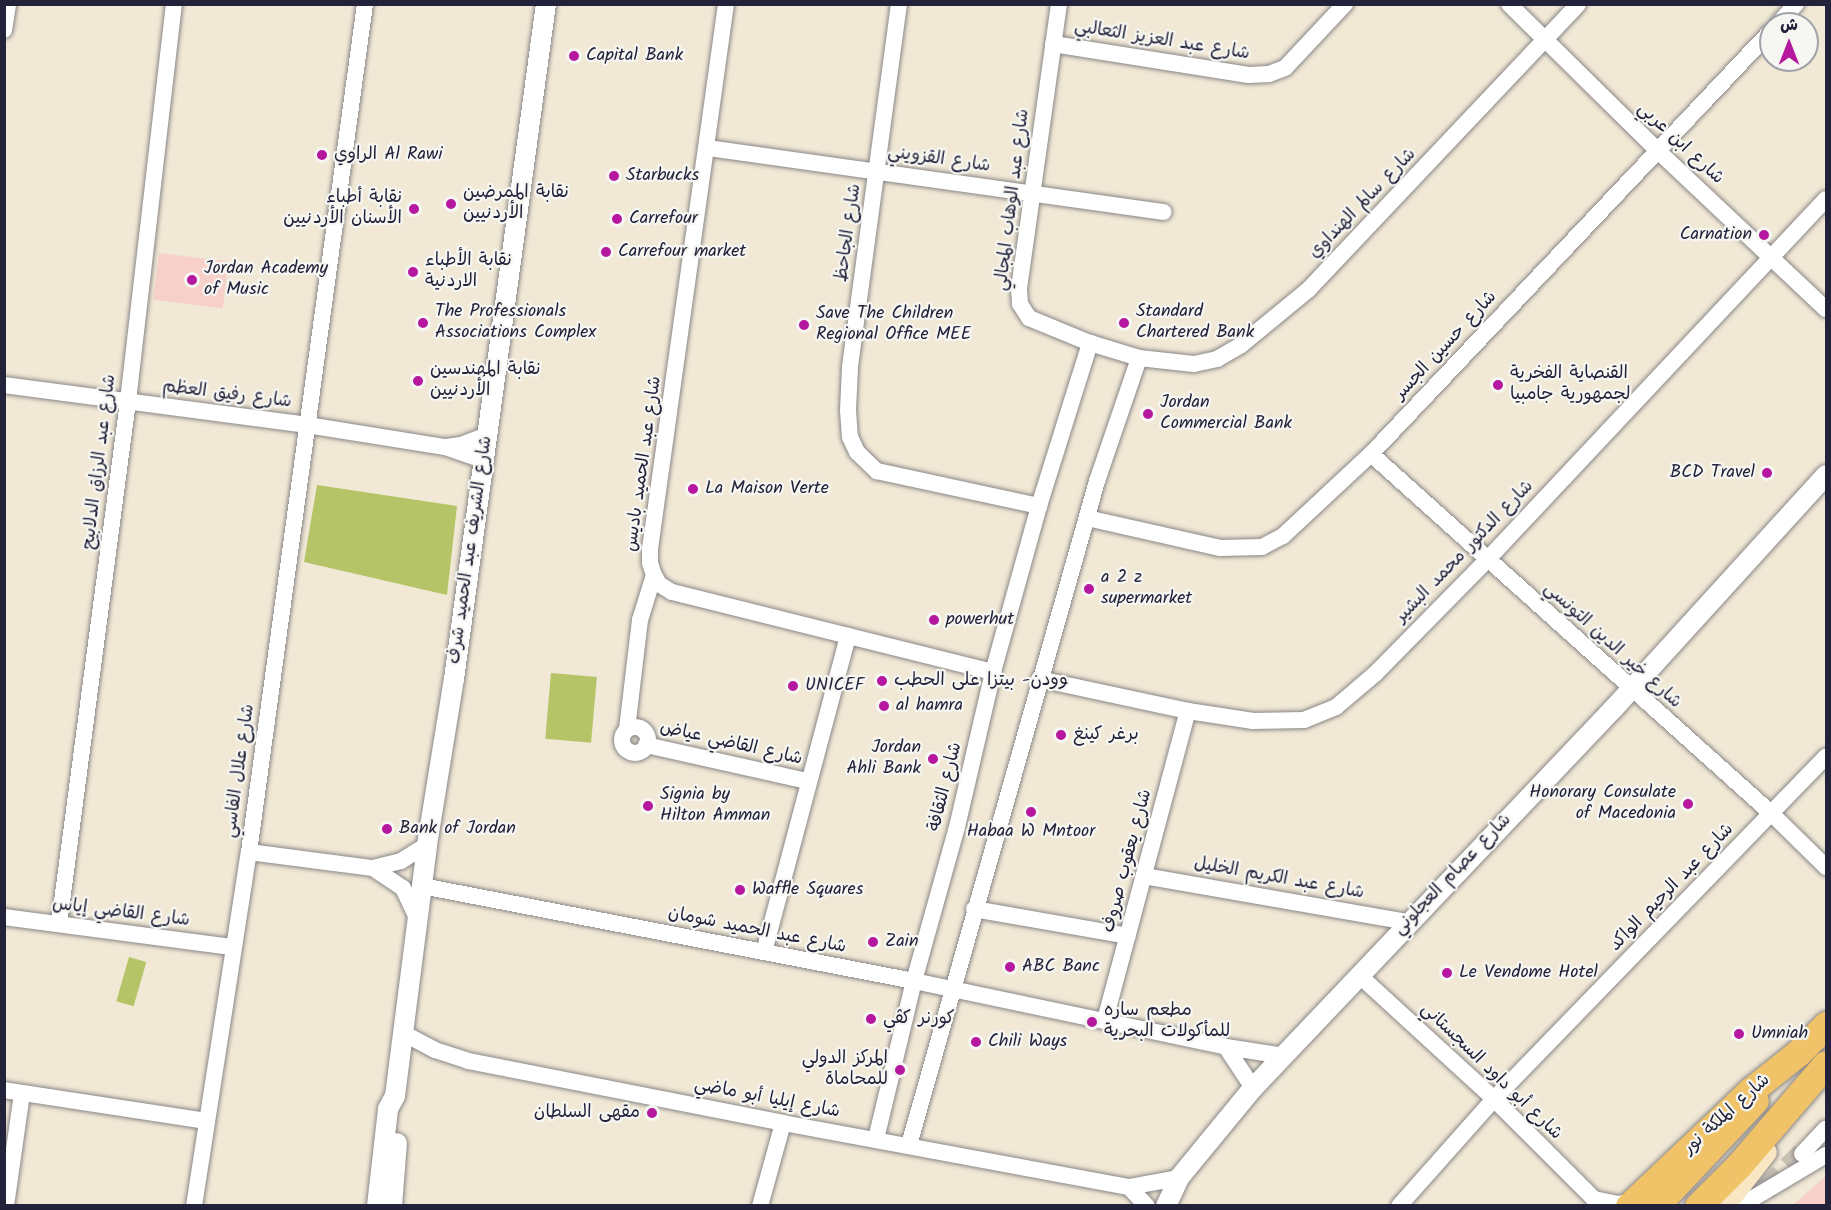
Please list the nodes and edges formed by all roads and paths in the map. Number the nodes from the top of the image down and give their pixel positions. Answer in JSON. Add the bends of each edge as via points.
{"nodes":[{"id":1,"x":8,"y":4,"type":"edge"},
{"id":2,"x":174,"y":4,"type":"edge"},
{"id":3,"x":365,"y":4,"type":"edge"},
{"id":4,"x":546,"y":4,"type":"edge"},
{"id":5,"x":726,"y":4,"type":"edge"},
{"id":6,"x":899,"y":4,"type":"edge"},
{"id":7,"x":1059,"y":4,"type":"edge"},
{"id":8,"x":1346,"y":4,"type":"edge"},
{"id":9,"x":1509,"y":4,"type":"edge"},
{"id":10,"x":1578,"y":4,"type":"edge"},
{"id":11,"x":4,"y":30,"type":"edge"},
{"id":12,"x":1546,"y":42,"type":"junction"},
{"id":13,"x":1053,"y":44,"type":"junction"},
{"id":14,"x":1759,"y":44,"type":"edge"},
{"id":15,"x":708,"y":148,"type":"junction"},
{"id":16,"x":1657,"y":150,"type":"junction"},
{"id":17,"x":877,"y":170,"type":"junction"},
{"id":18,"x":1032,"y":194,"type":"junction"},
{"id":19,"x":1827,"y":199,"type":"edge"},
{"id":20,"x":1164,"y":212,"type":"dead end"},
{"id":21,"x":1772,"y":257,"type":"junction"},
{"id":22,"x":1827,"y":309,"type":"edge"},
{"id":23,"x":1090,"y":343,"type":"junction"},
{"id":24,"x":1139,"y":358,"type":"junction"},
{"id":25,"x":4,"y":385,"type":"edge"},
{"id":26,"x":128,"y":401,"type":"junction"},
{"id":27,"x":307,"y":425,"type":"junction"},
{"id":28,"x":487,"y":435,"type":"junction"},
{"id":29,"x":445,"y":447,"type":"junction"},
{"id":30,"x":1371,"y":454,"type":"junction"},
{"id":31,"x":482,"y":460,"type":"junction"},
{"id":32,"x":1827,"y":475,"type":"edge"},
{"id":33,"x":1040,"y":506,"type":"junction"},
{"id":34,"x":1087,"y":518,"type":"junction"},
{"id":35,"x":1487,"y":560,"type":"junction"},
{"id":36,"x":654,"y":575,"type":"junction"},
{"id":37,"x":848,"y":636,"type":"junction"},
{"id":38,"x":993,"y":672,"type":"junction"},
{"id":39,"x":1040,"y":679,"type":"junction"},
{"id":40,"x":1630,"y":689,"type":"junction"},
{"id":41,"x":1188,"y":711,"type":"junction"},
{"id":42,"x":1827,"y":756,"type":"edge"},
{"id":43,"x":807,"y":781,"type":"junction"},
{"id":44,"x":1772,"y":814,"type":"junction"},
{"id":45,"x":427,"y":845,"type":"junction"},
{"id":46,"x":249,"y":852,"type":"junction"},
{"id":47,"x":1827,"y":867,"type":"edge"},
{"id":48,"x":373,"y":868,"type":"junction"},
{"id":49,"x":1144,"y":876,"type":"junction"},
{"id":50,"x":422,"y":886,"type":"junction"},
{"id":51,"x":974,"y":909,"type":"junction"},
{"id":52,"x":4,"y":917,"type":"edge"},
{"id":53,"x":417,"y":918,"type":"junction"},
{"id":54,"x":1408,"y":922,"type":"junction"},
{"id":55,"x":58,"y":924,"type":"junction"},
{"id":56,"x":1128,"y":936,"type":"junction"},
{"id":57,"x":233,"y":947,"type":"junction"},
{"id":58,"x":764,"y":952,"type":"junction"},
{"id":59,"x":1360,"y":976,"type":"junction"},
{"id":60,"x":914,"y":981,"type":"junction"},
{"id":61,"x":952,"y":989,"type":"junction"},
{"id":62,"x":1105,"y":1020,"type":"junction"},
{"id":63,"x":1827,"y":1025,"type":"edge"},
{"id":64,"x":403,"y":1033,"type":"junction"},
{"id":65,"x":1226,"y":1047,"type":"junction"},
{"id":66,"x":1284,"y":1056,"type":"junction"},
{"id":67,"x":1827,"y":1064,"type":"edge"},
{"id":68,"x":1253,"y":1088,"type":"junction"},
{"id":69,"x":4,"y":1090,"type":"edge"},
{"id":70,"x":22,"y":1093,"type":"junction"},
{"id":71,"x":395,"y":1096,"type":"junction"},
{"id":72,"x":1494,"y":1099,"type":"junction"},
{"id":73,"x":207,"y":1121,"type":"junction"},
{"id":74,"x":783,"y":1123,"type":"junction"},
{"id":75,"x":1827,"y":1128,"type":"edge"},
{"id":76,"x":1827,"y":1134,"type":"edge"},
{"id":77,"x":876,"y":1139,"type":"junction"},
{"id":78,"x":909,"y":1145,"type":"junction"},
{"id":79,"x":1827,"y":1155,"type":"edge"},
{"id":80,"x":1179,"y":1179,"type":"junction"},
{"id":81,"x":1129,"y":1187,"type":"junction"},
{"id":82,"x":1595,"y":1202,"type":"edge"},
{"id":83,"x":1640,"y":1204,"type":"edge"},
{"id":84,"x":6,"y":1206,"type":"edge"},
{"id":85,"x":194,"y":1206,"type":"edge"},
{"id":86,"x":376,"y":1206,"type":"edge"},
{"id":87,"x":392,"y":1206,"type":"edge"},
{"id":88,"x":760,"y":1206,"type":"edge"},
{"id":89,"x":1147,"y":1206,"type":"edge"},
{"id":90,"x":1166,"y":1206,"type":"edge"},
{"id":91,"x":1399,"y":1206,"type":"edge"},
{"id":92,"x":1679,"y":1206,"type":"edge"},
{"id":93,"x":1698,"y":1206,"type":"edge"},
{"id":94,"x":1724,"y":1206,"type":"edge"},
{"id":95,"x":1740,"y":1206,"type":"edge"}],
"edges":[{"from":1,"to":11,"type":"street"},
{"from":2,"to":26,"type":"street","name":"شارع عبد الرزاق الدلابيح"},
{"from":3,"to":27,"type":"street","name":"شارع علال الفاسي"},
{"from":4,"to":28,"type":"street","name":"شارع الشريف عبد الحميد شرف"},
{"from":5,"to":15,"type":"street","name":"شارع عبد الحميد باديس"},
{"from":6,"to":17,"type":"street","name":"شارع الجاحظ"},
{"from":7,"to":13,"type":"street","name":"شارع عبد الوهاب المجالي"},
{"from":8,"to":13,"type":"street","name":"شارع عبد العزيز الثعالبي","via":[[1286,68],[1269,74],[1249,75]]},
{"from":9,"to":12,"type":"street","name":"شارع ابن عربي"},
{"from":10,"to":12,"type":"street","name":"شارع سالم الهنداوي"},
{"from":12,"to":16,"type":"street","name":"شارع ابن عربي"},
{"from":12,"to":24,"type":"street","name":"شارع سالم الهنداوي","via":[[1308,290],[1241,345],[1217,359],[1194,364]]},
{"from":13,"to":18,"type":"street","name":"شارع عبد الوهاب المجالي"},
{"from":14,"to":16,"type":"street","name":"شارع حسين الجسر"},
{"from":15,"to":17,"type":"street","name":"شارع القزويني"},
{"from":15,"to":36,"type":"street","name":"شارع عبد الحميد باديس","via":[[650,549]]},
{"from":16,"to":21,"type":"street","name":"شارع ابن عربي"},
{"from":16,"to":30,"type":"street","name":"شارع حسين الجسر"},
{"from":17,"to":18,"type":"street","name":"شارع القزويني"},
{"from":17,"to":33,"type":"street","name":"شارع الجاحظ","via":[[850,368],[848,425],[853,444],[877,471]]},
{"from":18,"to":20,"type":"street","name":"شارع القزويني"},
{"from":18,"to":23,"type":"street","name":"شارع عبد الوهاب المجالي","via":[[1018,289],[1020,303],[1029,318]]},
{"from":19,"to":21,"type":"street","name":"شارع الدكتور محمد البشير"},
{"from":21,"to":22,"type":"street","name":"شارع ابن عربي"},
{"from":21,"to":35,"type":"street","name":"شارع الدكتور محمد البشير"},
{"from":23,"to":24,"type":"street","name":"شارع عبد الوهاب المجالي"},
{"from":23,"to":33,"type":"street","name":"شارع الثقافة"},
{"from":24,"to":34,"type":"street"},
{"from":25,"to":26,"type":"street","name":"شارع رفيق العظم"},
{"from":26,"to":27,"type":"street","name":"شارع رفيق العظم"},
{"from":26,"to":55,"type":"street","name":"شارع عبد الرزاق الدلابيح"},
{"from":27,"to":29,"type":"street","name":"شارع رفيق العظم"},
{"from":27,"to":46,"type":"street","name":"شارع علال الفاسي"},
{"from":28,"to":29,"type":"street","name":"شارع رفيق العظم"},
{"from":28,"to":31,"type":"street","name":"شارع الشريف عبد الحميد شرف"},
{"from":29,"to":31,"type":"street","name":"شارع رفيق العظم"},
{"from":30,"to":34,"type":"street","name":"شارع حسين الجسر","via":[[1300,523],[1262,547],[1220,548]]},
{"from":30,"to":35,"type":"street","name":"شارع خير الدين التونسي"},
{"from":31,"to":45,"type":"street","name":"شارع الشريف عبد الحميد شرف","via":[[454,679]]},
{"from":32,"to":40,"type":"street","name":"شارع عصام العجلوني"},
{"from":33,"to":38,"type":"street","name":"شارع الثقافة"},
{"from":34,"to":39,"type":"street"},
{"from":35,"to":40,"type":"street","name":"شارع خير الدين التونسي"},
{"from":35,"to":41,"type":"street","name":"شارع الدكتور محمد البشير","via":[[1376,673],[1321,715],[1287,723],[1229,719]]},
{"from":36,"to":37,"type":"street","name":"شارع عبد الحميد باديس","via":[[659,584],[672,592]]},
{"from":36,"to":43,"type":"street","name":"شارع القاضي عياض","via":[[640,620],[627,729],[641,728],[647,735],[646,745]]},
{"from":37,"to":38,"type":"street","name":"شارع عبد الحميد باديس"},
{"from":37,"to":43,"type":"street"},
{"from":38,"to":60,"type":"street","name":"شارع الثقافة","via":[[957,827]]},
{"from":39,"to":41,"type":"street","name":"شارع الدكتور محمد البشير"},
{"from":39,"to":51,"type":"street"},
{"from":40,"to":44,"type":"street","name":"شارع خير الدين التونسي"},
{"from":40,"to":54,"type":"street","name":"شارع عصام العجلوني"},
{"from":41,"to":49,"type":"street","name":"شارع يعقوب صروف"},
{"from":42,"to":44,"type":"street","name":"شارع عبد الرحيم الواكد"},
{"from":43,"to":58,"type":"street"},
{"from":44,"to":47,"type":"street","name":"شارع خير الدين التونسي"},
{"from":44,"to":72,"type":"street","name":"شارع عبد الرحيم الواكد"},
{"from":45,"to":48,"type":"street","via":[[401,861]]},
{"from":45,"to":50,"type":"street","name":"شارع الشريف عبد الحميد شرف"},
{"from":46,"to":48,"type":"street"},
{"from":46,"to":57,"type":"street","name":"شارع علال الفاسي"},
{"from":48,"to":53,"type":"street","via":[[403,888]]},
{"from":49,"to":54,"type":"street","name":"شارع عبد الكريم الخليل"},
{"from":49,"to":56,"type":"street","name":"شارع يعقوب صروف"},
{"from":50,"to":53,"type":"street","name":"شارع الشريف عبد الحميد شرف"},
{"from":50,"to":58,"type":"street","name":"شارع عبد الحميد شومان"},
{"from":51,"to":56,"type":"street"},
{"from":51,"to":61,"type":"street"},
{"from":52,"to":55,"type":"street","name":"شارع القاضي إياس"},
{"from":53,"to":64,"type":"street","name":"شارع الشريف عبد الحميد شرف"},
{"from":54,"to":59,"type":"street","name":"شارع عصام العجلوني"},
{"from":55,"to":57,"type":"street","name":"شارع القاضي إياس"},
{"from":56,"to":62,"type":"street","name":"شارع يعقوب صروف"},
{"from":57,"to":73,"type":"street","name":"شارع علال الفاسي"},
{"from":58,"to":60,"type":"street","name":"شارع عبد الحميد شومان"},
{"from":59,"to":66,"type":"street","name":"شارع عصام العجلوني"},
{"from":59,"to":72,"type":"street","name":"شارع أبو داود السجستاني"},
{"from":60,"to":61,"type":"street","name":"شارع عبد الحميد شومان"},
{"from":60,"to":77,"type":"street","name":"شارع الثقافة"},
{"from":61,"to":62,"type":"street","name":"شارع عبد الحميد شومان"},
{"from":61,"to":78,"type":"street"},
{"from":62,"to":65,"type":"street","name":"شارع عبد الحميد شومان"},
{"from":63,"to":83,"type":"highway","name":"شارع الملكة نور","via":[[1749,1092]]},
{"from":64,"to":71,"type":"street","name":"شارع الشريف عبد الحميد شرف"},
{"from":64,"to":74,"type":"street","name":"شارع إيليا أبو ماضي","via":[[435,1050],[468,1060]]},
{"from":65,"to":66,"type":"street","name":"شارع عبد الحميد شومان"},
{"from":65,"to":68,"type":"street"},
{"from":66,"to":68,"type":"street","name":"شارع عصام العجلوني"},
{"from":67,"to":92,"type":"main road"},
{"from":67,"to":93,"type":"highway","name":"شارع الملكة نور"},
{"from":67,"to":94,"type":"main road"},
{"from":68,"to":80,"type":"street","name":"شارع عصام العجلوني"},
{"from":69,"to":70,"type":"street"},
{"from":70,"to":73,"type":"street"},
{"from":70,"to":84,"type":"street"},
{"from":71,"to":86,"type":"street","name":"شارع الشريف عبد الحميد شرف","via":[[388,1109]]},
{"from":71,"to":87,"type":"street","name":"شارع الشريف عبد الحميد شرف","via":[[398,1109]]},
{"from":72,"to":82,"type":"street","name":"شارع أبو داود السجستاني"},
{"from":72,"to":91,"type":"street","name":"شارع عبد الرحيم الواكد"},
{"from":73,"to":85,"type":"street","name":"شارع علال الفاسي"},
{"from":74,"to":77,"type":"street","name":"شارع إيليا أبو ماضي"},
{"from":74,"to":88,"type":"street"},
{"from":75,"to":76,"type":"street","via":[[1802,1154]]},
{"from":77,"to":78,"type":"street","name":"شارع إيليا أبو ماضي"},
{"from":78,"to":81,"type":"street","name":"شارع إيليا أبو ماضي"},
{"from":79,"to":95,"type":"street"},
{"from":80,"to":81,"type":"street","name":"شارع إيليا أبو ماضي"},
{"from":80,"to":90,"type":"street","name":"شارع عصام العجلوني"},
{"from":81,"to":89,"type":"street"},
{"from":82,"to":83,"type":"street"}]}
